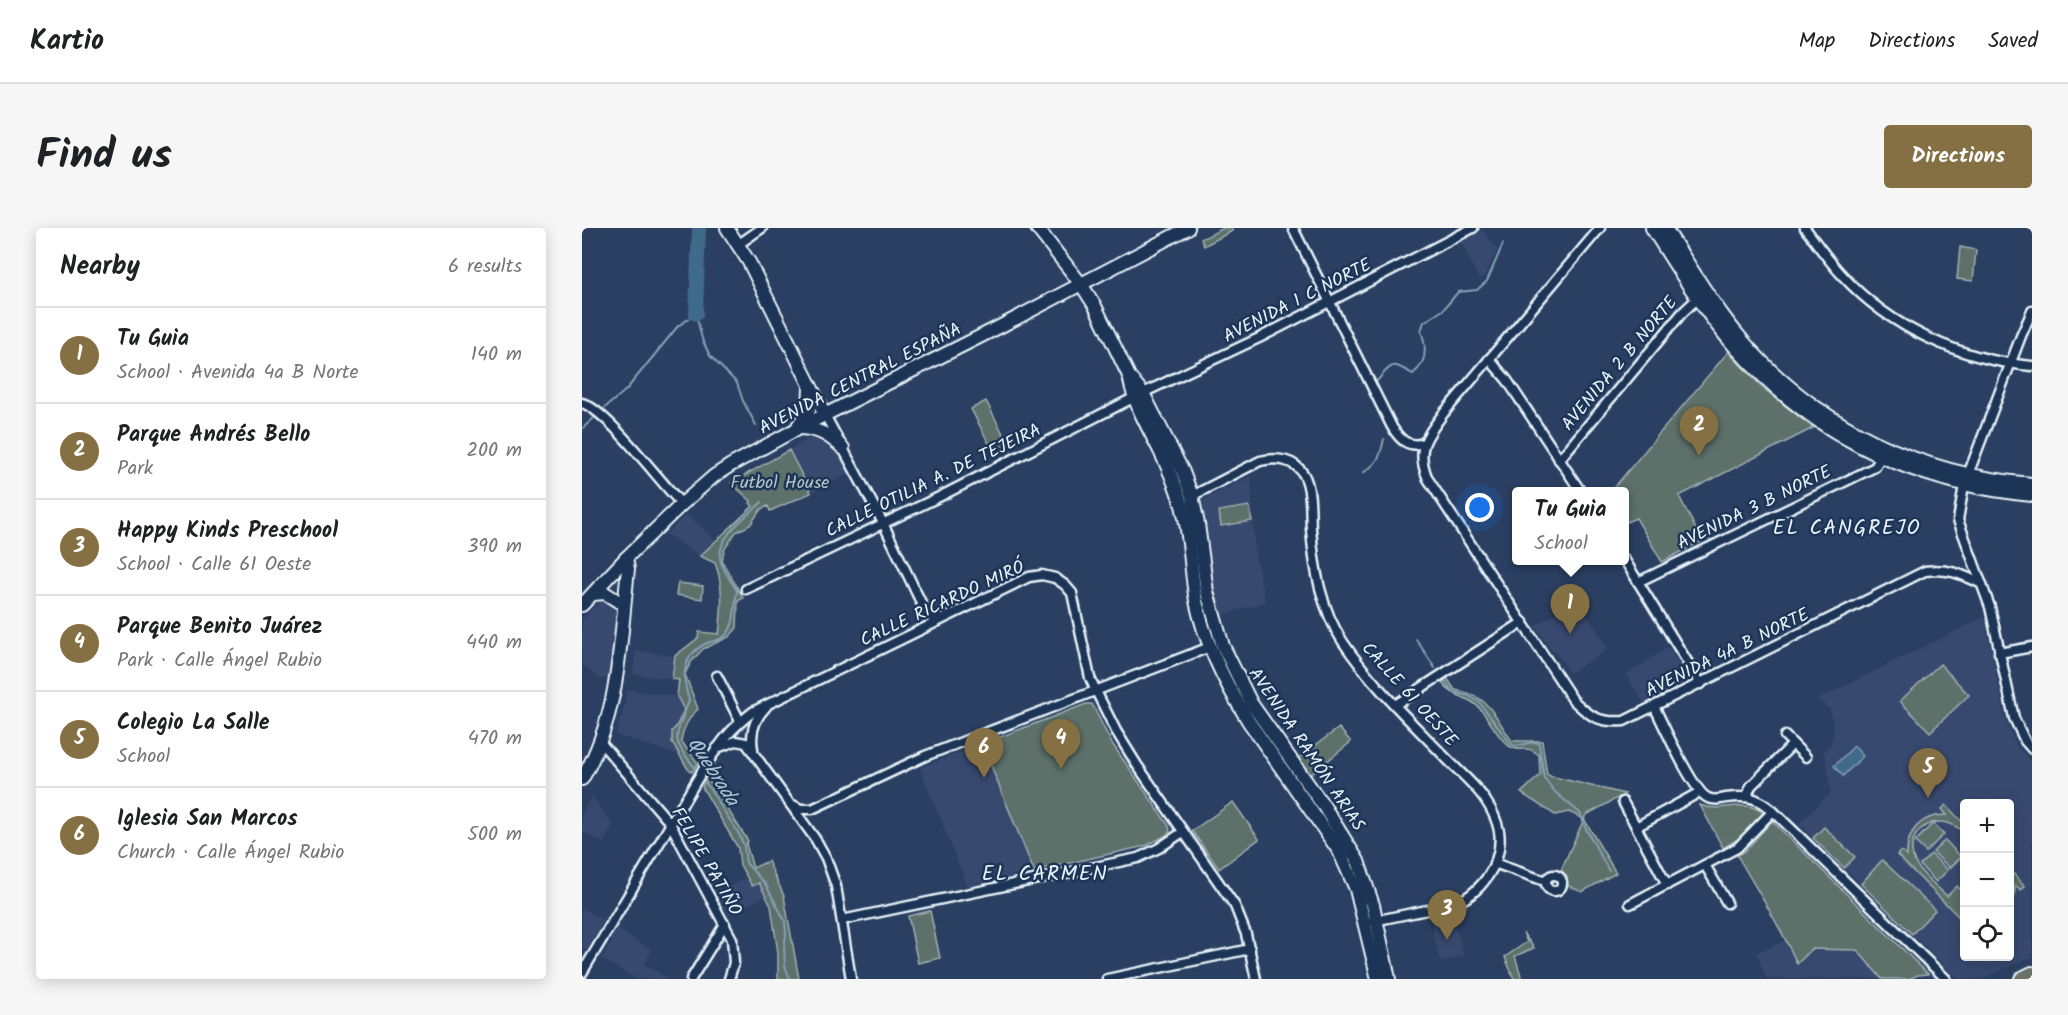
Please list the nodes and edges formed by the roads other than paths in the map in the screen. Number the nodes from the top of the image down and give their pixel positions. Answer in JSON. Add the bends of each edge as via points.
{"nodes":[{"id":1,"x":727,"y":228,"type":"edge"},
{"id":2,"x":762,"y":228,"type":"edge"},
{"id":3,"x":1037,"y":228,"type":"edge"},
{"id":4,"x":1188,"y":228,"type":"edge"},
{"id":5,"x":1293,"y":228,"type":"edge"},
{"id":6,"x":1473,"y":228,"type":"edge"},
{"id":7,"x":1600,"y":228,"type":"edge"},
{"id":8,"x":1805,"y":228,"type":"edge"},
{"id":9,"x":1659,"y":230,"type":"edge"},
{"id":10,"x":739,"y":244,"type":"junction"},
{"id":11,"x":1081,"y":284,"type":"junction"},
{"id":12,"x":1702,"y":295,"type":"junction"},
{"id":13,"x":1329,"y":303,"type":"junction"},
{"id":14,"x":2032,"y":311,"type":"edge"},
{"id":15,"x":1489,"y":359,"type":"junction"},
{"id":16,"x":2011,"y":364,"type":"junction"},
{"id":17,"x":2032,"y":366,"type":"edge"},
{"id":18,"x":810,"y":383,"type":"junction"},
{"id":19,"x":1138,"y":396,"type":"junction"},
{"id":20,"x":586,"y":404,"type":"edge"},
{"id":21,"x":825,"y":415,"type":"junction"},
{"id":22,"x":796,"y":430,"type":"junction"},
{"id":23,"x":1424,"y":443,"type":"junction"},
{"id":24,"x":843,"y":448,"type":"junction"},
{"id":25,"x":1888,"y":456,"type":"junction"},
{"id":26,"x":1559,"y":459,"type":"junction"},
{"id":27,"x":1966,"y":480,"type":"junction"},
{"id":28,"x":2032,"y":484,"type":"edge"},
{"id":29,"x":1578,"y":487,"type":"edge"},
{"id":30,"x":2032,"y":495,"type":"edge"},
{"id":31,"x":1192,"y":496,"type":"junction"},
{"id":32,"x":682,"y":504,"type":"junction"},
{"id":33,"x":883,"y":523,"type":"junction"},
{"id":34,"x":626,"y":558,"type":"junction"},
{"id":35,"x":1628,"y":565,"type":"edge"},
{"id":36,"x":1976,"y":567,"type":"junction"},
{"id":37,"x":1964,"y":575,"type":"junction"},
{"id":38,"x":1638,"y":582,"type":"junction"},
{"id":39,"x":1982,"y":584,"type":"junction"},
{"id":40,"x":746,"y":589,"type":"dead end"},
{"id":41,"x":593,"y":594,"type":"junction"},
{"id":42,"x":582,"y":605,"type":"edge"},
{"id":43,"x":624,"y":605,"type":"junction"},
{"id":44,"x":926,"y":613,"type":"junction"},
{"id":45,"x":942,"y":619,"type":"junction"},
{"id":46,"x":1523,"y":622,"type":"junction"},
{"id":47,"x":919,"y":630,"type":"junction"},
{"id":48,"x":1210,"y":647,"type":"junction"},
{"id":49,"x":2032,"y":647,"type":"edge"},
{"id":50,"x":1999,"y":653,"type":"junction"},
{"id":51,"x":1227,"y":655,"type":"junction"},
{"id":52,"x":717,"y":676,"type":"dead end"},
{"id":53,"x":1090,"y":678,"type":"junction"},
{"id":54,"x":1701,"y":684,"type":"junction"},
{"id":55,"x":1109,"y":687,"type":"junction"},
{"id":56,"x":1096,"y":691,"type":"junction"},
{"id":57,"x":769,"y":705,"type":"junction"},
{"id":58,"x":1395,"y":705,"type":"junction"},
{"id":59,"x":1654,"y":706,"type":"junction"},
{"id":60,"x":740,"y":721,"type":"junction"},
{"id":61,"x":1785,"y":736,"type":"dead end"},
{"id":62,"x":601,"y":742,"type":"junction"},
{"id":63,"x":1793,"y":744,"type":"junction"},
{"id":64,"x":717,"y":748,"type":"junction"},
{"id":65,"x":2032,"y":749,"type":"edge"},
{"id":66,"x":753,"y":750,"type":"junction"},
{"id":67,"x":1806,"y":757,"type":"dead end"},
{"id":68,"x":582,"y":779,"type":"edge"},
{"id":69,"x":1301,"y":784,"type":"junction"},
{"id":70,"x":1700,"y":792,"type":"junction"},
{"id":71,"x":1747,"y":796,"type":"junction"},
{"id":72,"x":1623,"y":802,"type":"dead end"},
{"id":73,"x":791,"y":804,"type":"junction"},
{"id":74,"x":812,"y":809,"type":"junction"},
{"id":75,"x":1773,"y":811,"type":"junction"},
{"id":76,"x":670,"y":823,"type":"junction"},
{"id":77,"x":1636,"y":827,"type":"junction"},
{"id":78,"x":810,"y":831,"type":"junction"},
{"id":79,"x":1183,"y":832,"type":"junction"},
{"id":80,"x":1494,"y":863,"type":"junction"},
{"id":81,"x":1705,"y":865,"type":"junction"},
{"id":82,"x":1545,"y":881,"type":"dead end"},
{"id":83,"x":1667,"y":885,"type":"junction"},
{"id":84,"x":1727,"y":903,"type":"dead end"},
{"id":85,"x":1630,"y":904,"type":"dead end"},
{"id":86,"x":842,"y":920,"type":"junction"},
{"id":87,"x":1371,"y":922,"type":"junction"},
{"id":88,"x":724,"y":924,"type":"junction"},
{"id":89,"x":1250,"y":950,"type":"junction"},
{"id":90,"x":582,"y":973,"type":"edge"},
{"id":91,"x":2032,"y":974,"type":"edge"},
{"id":92,"x":691,"y":979,"type":"edge"},
{"id":93,"x":729,"y":979,"type":"edge"},
{"id":94,"x":851,"y":979,"type":"edge"},
{"id":95,"x":1107,"y":979,"type":"edge"},
{"id":96,"x":1256,"y":979,"type":"edge"},
{"id":97,"x":1378,"y":979,"type":"edge"},
{"id":98,"x":1389,"y":979,"type":"edge"},
{"id":99,"x":1946,"y":979,"type":"edge"},
{"id":100,"x":2022,"y":979,"type":"edge"}],
"edges":[{"from":1,"to":10,"type":"main road"},
{"from":2,"to":10,"type":"street"},
{"from":3,"to":11,"type":"main road","name":"AVENIDA RAMÓN ARIAS"},
{"from":4,"to":11,"type":"main road","name":"AVENIDA CENTRAL ESPAÑA"},
{"from":5,"to":13,"type":"street"},
{"from":6,"to":13,"type":"street","name":"AVENIDA 1 C NORTE"},
{"from":7,"to":15,"type":"street"},
{"from":8,"to":16,"type":"street","via":[[1843,276],[1898,321],[1954,349]]},
{"from":9,"to":12,"type":"main road"},
{"from":10,"to":18,"type":"main road"},
{"from":11,"to":19,"type":"main road","name":"AVENIDA RAMÓN ARIAS"},
{"from":11,"to":21,"type":"main road","name":"AVENIDA CENTRAL ESPAÑA"},
{"from":12,"to":25,"type":"main road","via":[[1781,380]]},
{"from":12,"to":26,"type":"street","name":"AVENIDA 2 B NORTE","via":[[1682,313]]},
{"from":13,"to":19,"type":"street","name":"AVENIDA 1 C NORTE"},
{"from":13,"to":23,"type":"street","via":[[1398,436],[1407,444]]},
{"from":14,"to":16,"type":"street"},
{"from":15,"to":23,"type":"street"},
{"from":15,"to":26,"type":"street"},
{"from":16,"to":17,"type":"street"},
{"from":16,"to":27,"type":"street"},
{"from":18,"to":21,"type":"main road"},
{"from":18,"to":22,"type":"main road","via":[[809,410]]},
{"from":19,"to":31,"type":"main road","name":"AVENIDA RAMÓN ARIAS","via":[[1183,472]]},
{"from":19,"to":33,"type":"street","name":"CALLE OTILIA A. DE TEJEIRA"},
{"from":19,"to":48,"type":"main road","name":"AVENIDA RAMÓN ARIAS","via":[[1181,503],[1196,600]]},
{"from":20,"to":32,"type":"street","via":[[607,420]]},
{"from":21,"to":22,"type":"main road","name":"AVENIDA CENTRAL ESPAÑA"},
{"from":21,"to":24,"type":"street"},
{"from":22,"to":24,"type":"main road","via":[[813,429]]},
{"from":22,"to":32,"type":"main road","name":"AVENIDA CENTRAL ESPAÑA","via":[[722,471]]},
{"from":23,"to":46,"type":"street","name":"AVENIDA 4A B NORTE","via":[[1422,456],[1428,479]]},
{"from":24,"to":33,"type":"street"},
{"from":25,"to":27,"type":"main road","via":[[1934,465]]},
{"from":25,"to":38,"type":"street","name":"AVENIDA 3 B NORTE","via":[[1875,467]]},
{"from":26,"to":29,"type":"street"},
{"from":27,"to":28,"type":"main road"},
{"from":27,"to":30,"type":"main road"},
{"from":27,"to":36,"type":"street","via":[[1958,520]]},
{"from":31,"to":51,"type":"main road","name":"AVENIDA RAMÓN ARIAS","via":[[1207,592]]},
{"from":31,"to":58,"type":"street","name":"CALLE 61 OESTE","via":[[1260,461],[1289,462],[1298,468],[1308,491],[1315,569],[1329,615],[1357,662]]},
{"from":32,"to":34,"type":"main road","name":"AVENIDA CENTRAL ESPAÑA"},
{"from":33,"to":40,"type":"street","name":"CALLE OTILIA A. DE TEJEIRA"},
{"from":33,"to":44,"type":"street"},
{"from":34,"to":41,"type":"main road","name":"AVENIDA CENTRAL ESPAÑA"},
{"from":34,"to":43,"type":"main road"},
{"from":35,"to":38,"type":"street"},
{"from":36,"to":37,"type":"street"},
{"from":36,"to":39,"type":"street"},
{"from":37,"to":39,"type":"street","name":"AVENIDA 4A B NORTE"},
{"from":37,"to":54,"type":"street","name":"AVENIDA 4A B NORTE","via":[[1943,569],[1925,571]]},
{"from":38,"to":54,"type":"street"},
{"from":39,"to":50,"type":"street"},
{"from":41,"to":42,"type":"main road","name":"AVENIDA CENTRAL ESPAÑA"},
{"from":41,"to":43,"type":"main road","via":[[605,593]]},
{"from":43,"to":62,"type":"main road","via":[[615,694]]},
{"from":44,"to":45,"type":"street"},
{"from":44,"to":47,"type":"street"},
{"from":45,"to":47,"type":"street","name":"CALLE RICARDO MIRÓ"},
{"from":45,"to":53,"type":"street","name":"CALLE RICARDO MIRÓ","via":[[1029,578],[1055,578],[1072,593]]},
{"from":46,"to":58,"type":"street"},
{"from":46,"to":59,"type":"street","name":"AVENIDA 4A B NORTE","via":[[1573,700],[1590,715],[1610,722],[1624,721]]},
{"from":47,"to":57,"type":"street","name":"CALLE RICARDO MIRÓ"},
{"from":48,"to":51,"type":"main road","via":[[1218,647]]},
{"from":48,"to":55,"type":"street"},
{"from":48,"to":69,"type":"main road","name":"AVENIDA RAMÓN ARIAS","via":[[1236,700]]},
{"from":49,"to":50,"type":"street"},
{"from":50,"to":65,"type":"street","via":[[2014,718]]},
{"from":51,"to":69,"type":"main road","name":"AVENIDA RAMÓN ARIAS","via":[[1251,703]]},
{"from":52,"to":60,"type":"street"},
{"from":53,"to":55,"type":"street"},
{"from":53,"to":56,"type":"street","name":"CALLE RICARDO MIRÓ"},
{"from":54,"to":59,"type":"street","name":"AVENIDA 4A B NORTE"},
{"from":55,"to":56,"type":"street"},
{"from":56,"to":74,"type":"street","via":[[925,756]]},
{"from":56,"to":79,"type":"street","name":"CALLE RICARDO MIRÓ","via":[[1116,731]]},
{"from":57,"to":60,"type":"street","name":"CALLE RICARDO MIRÓ"},
{"from":57,"to":66,"type":"street","via":[[754,724]]},
{"from":58,"to":80,"type":"street","name":"CALLE 61 OESTE","via":[[1486,801],[1499,833]]},
{"from":59,"to":70,"type":"street"},
{"from":60,"to":64,"type":"street","name":"CALLE RICARDO MIRÓ"},
{"from":61,"to":63,"type":"street"},
{"from":62,"to":68,"type":"main road"},
{"from":62,"to":76,"type":"street","name":"FELIPE PATIÑO"},
{"from":63,"to":67,"type":"street"},
{"from":63,"to":71,"type":"street","via":[[1751,786]]},
{"from":64,"to":66,"type":"street","via":[[741,741]]},
{"from":64,"to":76,"type":"street","name":"CALLE RICARDO MIRÓ"},
{"from":66,"to":73,"type":"street"},
{"from":69,"to":87,"type":"main road","name":"AVENIDA RAMÓN ARIAS","via":[[1339,850]]},
{"from":70,"to":71,"type":"street","via":[[1716,800]]},
{"from":70,"to":77,"type":"street"},
{"from":71,"to":75,"type":"street"},
{"from":72,"to":77,"type":"street"},
{"from":73,"to":74,"type":"street"},
{"from":73,"to":78,"type":"street"},
{"from":74,"to":78,"type":"street"},
{"from":75,"to":81,"type":"street","via":[[1744,842]]},
{"from":75,"to":99,"type":"street"},
{"from":76,"to":88,"type":"street","name":"FELIPE PATIÑO"},
{"from":76,"to":90,"type":"street","name":"CALLE RICARDO MIRÓ"},
{"from":77,"to":83,"type":"street"},
{"from":78,"to":86,"type":"street","via":[[826,858]]},
{"from":79,"to":86,"type":"street","via":[[1138,858]]},
{"from":79,"to":89,"type":"street","name":"CALLE RICARDO MIRÓ","via":[[1235,906]]},
{"from":80,"to":82,"type":"street"},
{"from":80,"to":87,"type":"street","name":"CALLE 61 OESTE","via":[[1482,884],[1462,901]]},
{"from":81,"to":83,"type":"street"},
{"from":81,"to":84,"type":"street"},
{"from":83,"to":85,"type":"street"},
{"from":86,"to":94,"type":"street"},
{"from":87,"to":97,"type":"main road","name":"AVENIDA RAMÓN ARIAS"},
{"from":87,"to":98,"type":"main road","name":"AVENIDA RAMÓN ARIAS"},
{"from":88,"to":92,"type":"street"},
{"from":88,"to":93,"type":"street","name":"FELIPE PATIÑO","via":[[735,953]]},
{"from":89,"to":95,"type":"street"},
{"from":89,"to":96,"type":"street","name":"CALLE RICARDO MIRÓ"},
{"from":91,"to":100,"type":"main road"}]}
